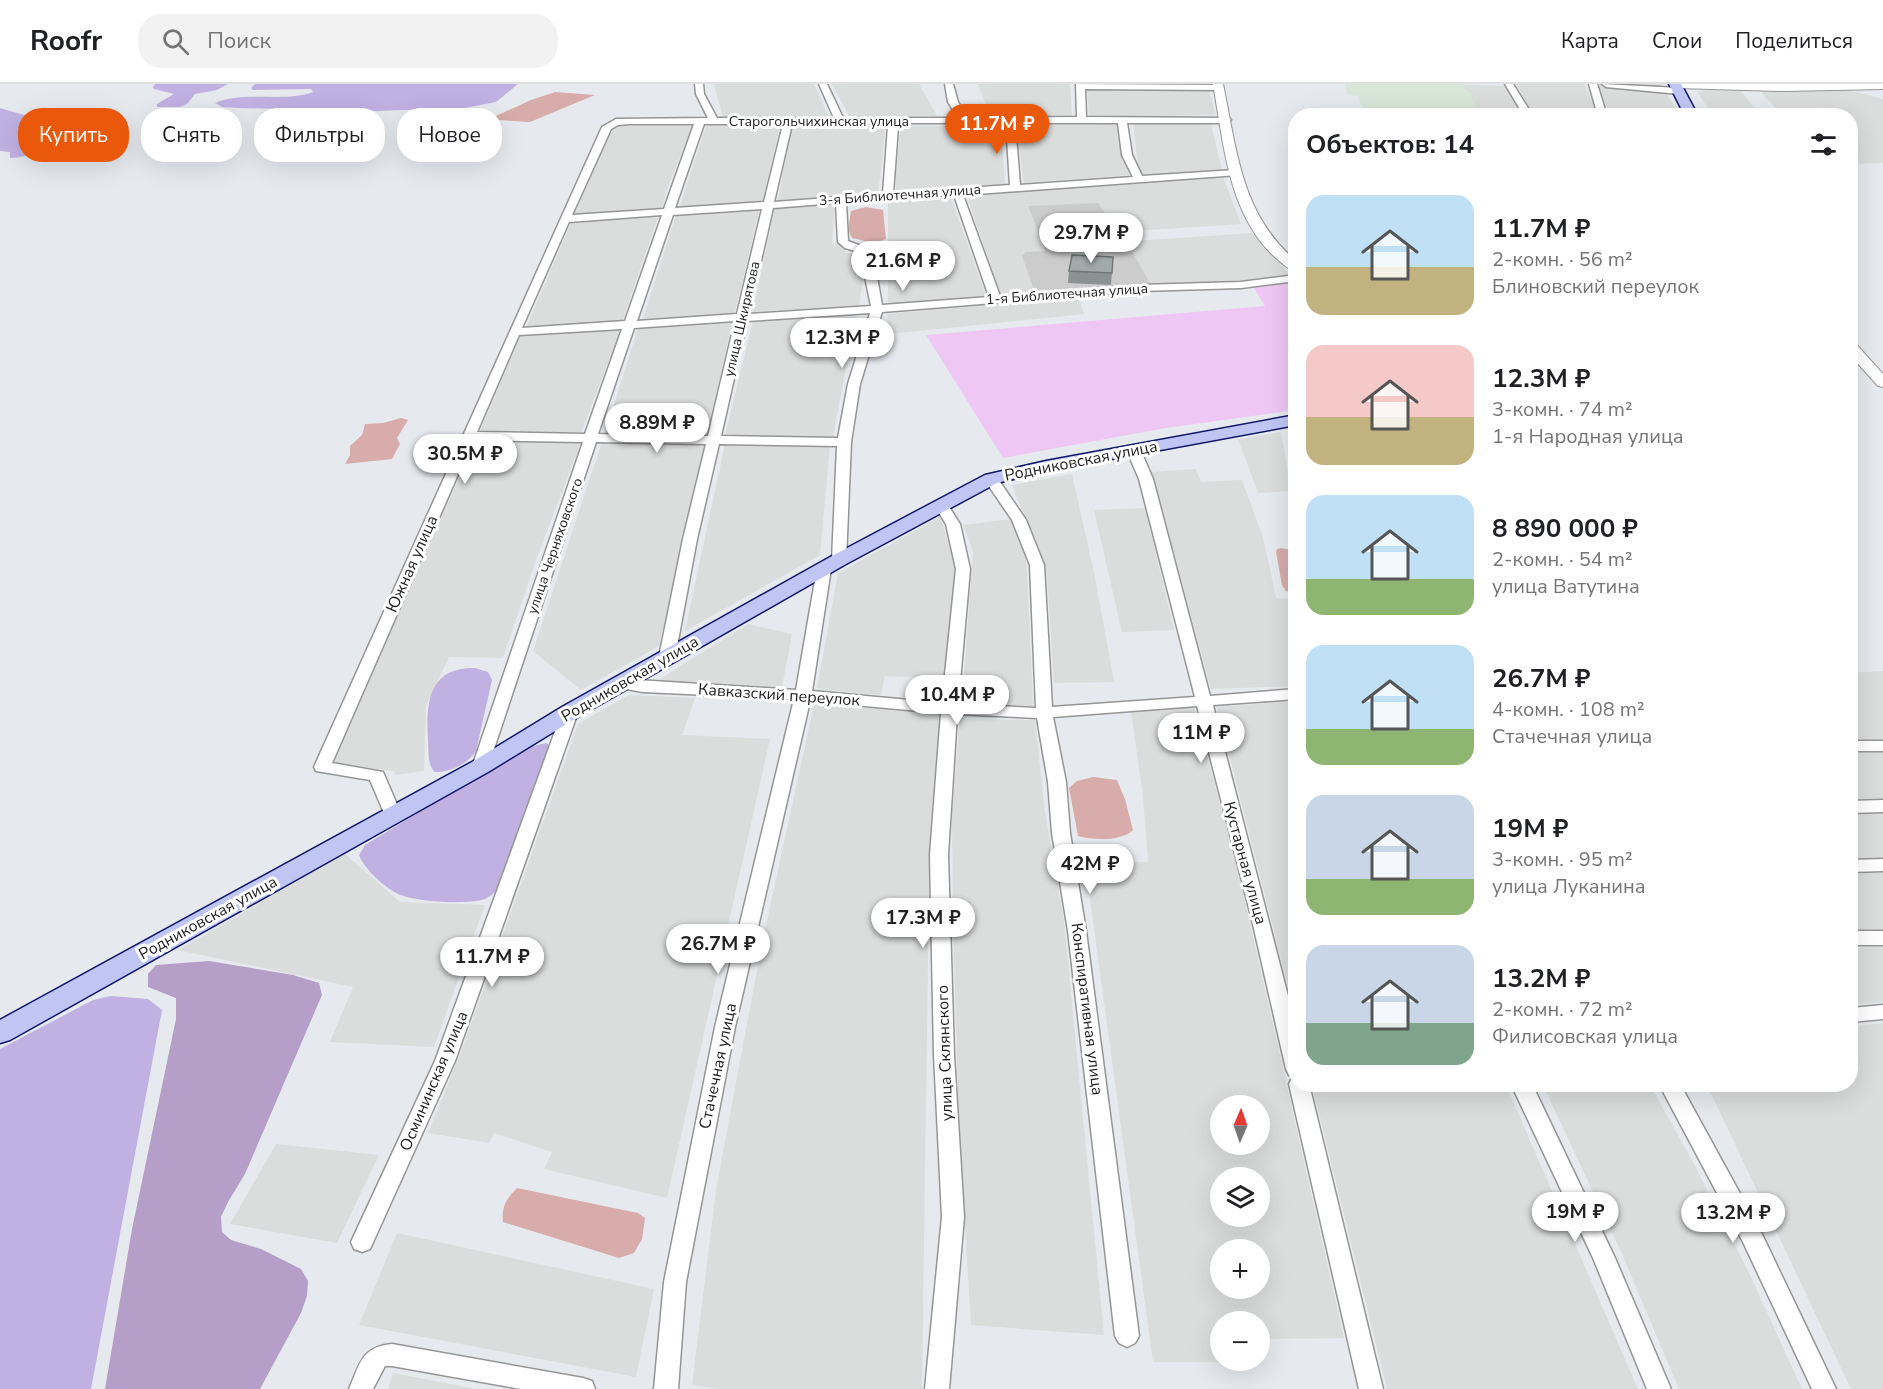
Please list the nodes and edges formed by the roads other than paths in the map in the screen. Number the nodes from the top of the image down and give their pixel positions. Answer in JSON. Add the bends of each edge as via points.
{"nodes":[{"id":1,"x":699,"y":84,"type":"edge"},
{"id":2,"x":823,"y":84,"type":"edge"},
{"id":3,"x":949,"y":84,"type":"edge"},
{"id":4,"x":1509,"y":84,"type":"edge"},
{"id":5,"x":1593,"y":84,"type":"edge"},
{"id":6,"x":1606,"y":84,"type":"edge"},
{"id":7,"x":1080,"y":85,"type":"edge"},
{"id":8,"x":1218,"y":86,"type":"edge"},
{"id":9,"x":1883,"y":86,"type":"edge"},
{"id":10,"x":1677,"y":87,"type":"edge"},
{"id":11,"x":1524,"y":108,"type":"edge"},
{"id":12,"x":1600,"y":108,"type":"edge"},
{"id":13,"x":1688,"y":108,"type":"edge"},
{"id":14,"x":1122,"y":120,"type":"junction"},
{"id":15,"x":1226,"y":120,"type":"junction"},
{"id":16,"x":629,"y":121,"type":"joint"},
{"id":17,"x":707,"y":121,"type":"junction"},
{"id":18,"x":788,"y":121,"type":"junction"},
{"id":19,"x":840,"y":121,"type":"junction"},
{"id":20,"x":899,"y":121,"type":"junction"},
{"id":21,"x":965,"y":121,"type":"junction"},
{"id":22,"x":1010,"y":121,"type":"junction"},
{"id":23,"x":1082,"y":121,"type":"junction"},
{"id":24,"x":1234,"y":173,"type":"junction"},
{"id":25,"x":1138,"y":178,"type":"junction"},
{"id":26,"x":1015,"y":187,"type":"junction"},
{"id":27,"x":957,"y":191,"type":"junction"},
{"id":28,"x":888,"y":196,"type":"junction"},
{"id":29,"x":841,"y":200,"type":"junction"},
{"id":30,"x":768,"y":205,"type":"junction"},
{"id":31,"x":669,"y":212,"type":"junction"},
{"id":32,"x":566,"y":219,"type":"junction"},
{"id":33,"x":1288,"y":262,"type":"edge"},
{"id":34,"x":1288,"y":279,"type":"edge"},
{"id":35,"x":996,"y":299,"type":"junction"},
{"id":36,"x":877,"y":309,"type":"junction"},
{"id":37,"x":743,"y":318,"type":"junction"},
{"id":38,"x":630,"y":325,"type":"junction"},
{"id":39,"x":514,"y":332,"type":"junction"},
{"id":40,"x":1858,"y":355,"type":"edge"},
{"id":41,"x":1883,"y":383,"type":"edge"},
{"id":42,"x":1288,"y":421,"type":"edge"},
{"id":43,"x":470,"y":436,"type":"junction"},
{"id":44,"x":592,"y":438,"type":"junction"},
{"id":45,"x":714,"y":439,"type":"junction"},
{"id":46,"x":844,"y":442,"type":"junction"},
{"id":47,"x":1133,"y":449,"type":"junction"},
{"id":48,"x":991,"y":479,"type":"junction"},
{"id":49,"x":941,"y":505,"type":"junction"},
{"id":50,"x":832,"y":564,"type":"junction"},
{"id":51,"x":668,"y":657,"type":"junction"},
{"id":52,"x":621,"y":684,"type":"junction"},
{"id":53,"x":803,"y":695,"type":"junction"},
{"id":54,"x":1288,"y":695,"type":"edge"},
{"id":55,"x":1202,"y":700,"type":"junction"},
{"id":56,"x":950,"y":709,"type":"junction"},
{"id":57,"x":570,"y":712,"type":"junction"},
{"id":58,"x":1044,"y":713,"type":"junction"},
{"id":59,"x":1858,"y":746,"type":"edge"},
{"id":60,"x":1883,"y":746,"type":"edge"},
{"id":61,"x":480,"y":767,"type":"junction"},
{"id":62,"x":1883,"y":806,"type":"edge"},
{"id":63,"x":1858,"y":807,"type":"edge"},
{"id":64,"x":393,"y":816,"type":"junction"},
{"id":65,"x":1883,"y":865,"type":"edge"},
{"id":66,"x":1858,"y":866,"type":"edge"},
{"id":67,"x":1858,"y":938,"type":"edge"},
{"id":68,"x":1883,"y":938,"type":"edge"},
{"id":69,"x":1883,"y":1012,"type":"edge"},
{"id":70,"x":1858,"y":1014,"type":"edge"},
{"id":71,"x":0,"y":1033,"type":"edge"},
{"id":72,"x":1288,"y":1035,"type":"edge"},
{"id":73,"x":1301,"y":1092,"type":"edge"},
{"id":74,"x":1525,"y":1092,"type":"edge"},
{"id":75,"x":1673,"y":1092,"type":"edge"},
{"id":76,"x":362,"y":1242,"type":"dead end"},
{"id":77,"x":1127,"y":1336,"type":"dead end"},
{"id":78,"x":361,"y":1389,"type":"edge"},
{"id":79,"x":583,"y":1389,"type":"edge"},
{"id":80,"x":666,"y":1389,"type":"edge"},
{"id":81,"x":937,"y":1389,"type":"edge"},
{"id":82,"x":1371,"y":1389,"type":"edge"},
{"id":83,"x":1659,"y":1389,"type":"edge"},
{"id":84,"x":1824,"y":1389,"type":"edge"}],
"edges":[{"from":1,"to":17,"type":"street"},
{"from":2,"to":19,"type":"street"},
{"from":3,"to":21,"type":"street","via":[[953,102]]},
{"from":4,"to":11,"type":"street"},
{"from":5,"to":12,"type":"street"},
{"from":6,"to":10,"type":"street"},
{"from":7,"to":8,"type":"street"},
{"from":7,"to":23,"type":"street"},
{"from":8,"to":15,"type":"street"},
{"from":9,"to":10,"type":"street"},
{"from":10,"to":13,"type":"main road"},
{"from":14,"to":15,"type":"street","name":"Старогольчихинская улица"},
{"from":14,"to":23,"type":"street","name":"Старогольчихинская улица"},
{"from":14,"to":25,"type":"street","via":[[1127,155]]},
{"from":15,"to":24,"type":"street"},
{"from":16,"to":17,"type":"street","name":"Старогольчихинская улица"},
{"from":16,"to":32,"type":"street","name":"Южная улица","via":[[607,127]]},
{"from":17,"to":18,"type":"street","name":"Старогольчихинская улица"},
{"from":17,"to":31,"type":"street","name":"улица Черняховского"},
{"from":18,"to":19,"type":"street","name":"Старогольчихинская улица"},
{"from":18,"to":30,"type":"street","name":"улица Шкирятова"},
{"from":19,"to":20,"type":"street","name":"Старогольчихинская улица"},
{"from":20,"to":21,"type":"street","name":"Старогольчихинская улица"},
{"from":20,"to":28,"type":"street","via":[[893,126]]},
{"from":21,"to":22,"type":"street","name":"Старогольчихинская улица"},
{"from":22,"to":23,"type":"street","name":"Старогольчихинская улица"},
{"from":22,"to":26,"type":"street"},
{"from":24,"to":25,"type":"street","name":"3-я Библиотечная улица"},
{"from":24,"to":33,"type":"street","via":[[1248,213]]},
{"from":25,"to":26,"type":"street","name":"3-я Библиотечная улица"},
{"from":26,"to":27,"type":"street","name":"3-я Библиотечная улица"},
{"from":27,"to":28,"type":"street","name":"3-я Библиотечная улица"},
{"from":27,"to":35,"type":"street"},
{"from":28,"to":29,"type":"street","name":"3-я Библиотечная улица"},
{"from":29,"to":30,"type":"street","name":"3-я Библиотечная улица"},
{"from":29,"to":36,"type":"street","via":[[843,242],[876,255],[871,277]]},
{"from":30,"to":31,"type":"street","name":"3-я Библиотечная улица"},
{"from":30,"to":37,"type":"street","name":"улица Шкирятова"},
{"from":31,"to":32,"type":"street","name":"3-я Библиотечная улица"},
{"from":31,"to":38,"type":"street","name":"улица Черняховского"},
{"from":32,"to":39,"type":"street","name":"Южная улица"},
{"from":34,"to":35,"type":"street","name":"1-я Библиотечная улица"},
{"from":35,"to":36,"type":"street","name":"1-я Библиотечная улица"},
{"from":36,"to":37,"type":"street","name":"1-я Библиотечная улица"},
{"from":36,"to":46,"type":"street","name":"Стачечная улица","via":[[854,384]]},
{"from":37,"to":38,"type":"street","name":"1-я Библиотечная улица"},
{"from":37,"to":45,"type":"street","name":"улица Шкирятова"},
{"from":38,"to":39,"type":"street","name":"1-я Библиотечная улица"},
{"from":38,"to":44,"type":"street","name":"улица Черняховского"},
{"from":39,"to":43,"type":"street","name":"Южная улица"},
{"from":40,"to":41,"type":"street"},
{"from":42,"to":47,"type":"main road","name":"Родниковская улица"},
{"from":43,"to":44,"type":"street"},
{"from":43,"to":64,"type":"street","name":"Южная улица","via":[[322,766],[377,776]]},
{"from":44,"to":45,"type":"street"},
{"from":44,"to":61,"type":"street","name":"улица Черняховского"},
{"from":45,"to":46,"type":"street"},
{"from":45,"to":51,"type":"street","name":"улица Шкирятова"},
{"from":46,"to":50,"type":"street","name":"Стачечная улица"},
{"from":47,"to":48,"type":"main road","name":"Родниковская улица"},
{"from":47,"to":55,"type":"street","name":"Кустарная улица","via":[[1146,479]]},
{"from":48,"to":49,"type":"main road","name":"Родниковская улица"},
{"from":48,"to":58,"type":"street","name":"Конспиративная улица","via":[[1019,520],[1036,565]]},
{"from":49,"to":50,"type":"main road","name":"Родниковская улица"},
{"from":49,"to":56,"type":"street","name":"улица Склянского","via":[[953,525],[963,569]]},
{"from":50,"to":51,"type":"main road","name":"Родниковская улица"},
{"from":50,"to":53,"type":"street","name":"Стачечная улица"},
{"from":51,"to":52,"type":"main road","name":"Родниковская улица"},
{"from":52,"to":53,"type":"street","name":"Кавказский переулок"},
{"from":52,"to":57,"type":"main road","name":"Родниковская улица"},
{"from":53,"to":56,"type":"street","name":"Кавказский переулок"},
{"from":53,"to":80,"type":"street","name":"Стачечная улица","via":[[725,1027],[675,1282]]},
{"from":54,"to":55,"type":"street","name":"Кавказский переулок"},
{"from":55,"to":58,"type":"street","name":"Кавказский переулок"},
{"from":55,"to":72,"type":"street","name":"Кустарная улица"},
{"from":56,"to":58,"type":"street","name":"Кавказский переулок"},
{"from":56,"to":81,"type":"street","name":"улица Склянского","via":[[939,855],[953,1217]]},
{"from":57,"to":61,"type":"main road","name":"Родниковская улица"},
{"from":57,"to":76,"type":"street","name":"Осмининская улица","via":[[445,1061]]},
{"from":58,"to":77,"type":"street","name":"Конспиративная улица","via":[[1077,931]]},
{"from":59,"to":60,"type":"street"},
{"from":61,"to":64,"type":"main road","name":"Родниковская улица"},
{"from":62,"to":63,"type":"street"},
{"from":64,"to":71,"type":"main road","name":"Родниковская улица"},
{"from":65,"to":66,"type":"street"},
{"from":67,"to":68,"type":"street"},
{"from":69,"to":70,"type":"street"},
{"from":73,"to":82,"type":"street"},
{"from":74,"to":83,"type":"street","via":[[1604,1258]]},
{"from":75,"to":84,"type":"street","via":[[1752,1237]]},
{"from":78,"to":79,"type":"street","via":[[372,1363],[379,1356],[392,1355]]}]}
